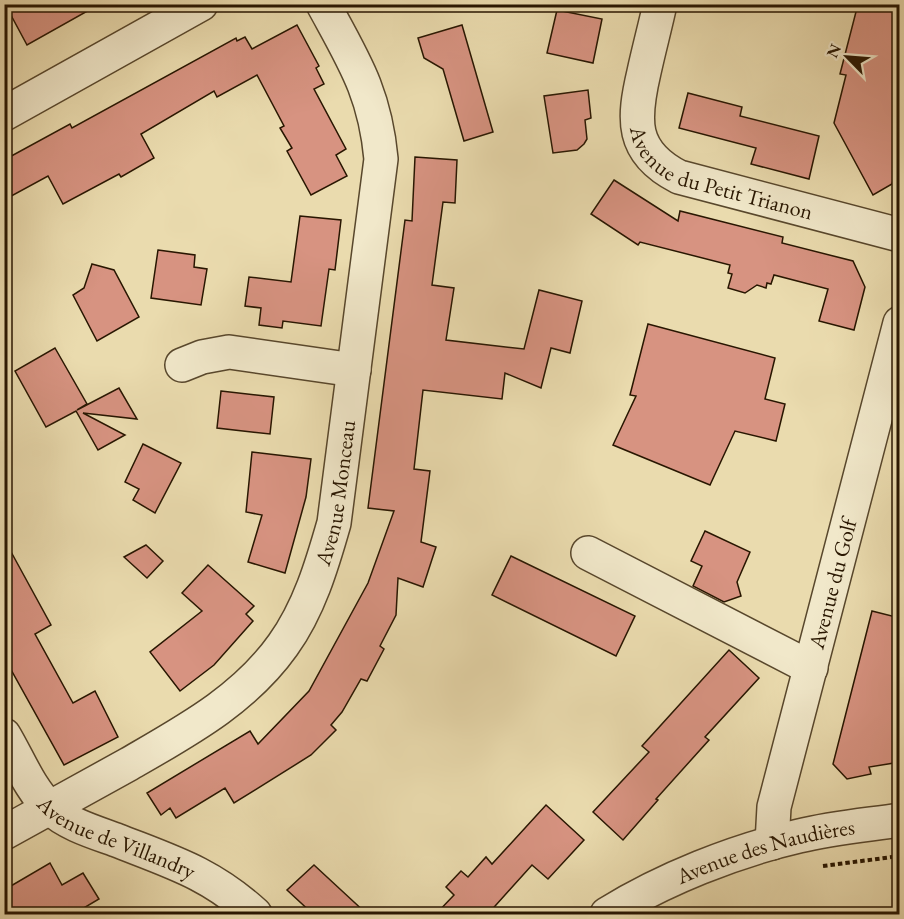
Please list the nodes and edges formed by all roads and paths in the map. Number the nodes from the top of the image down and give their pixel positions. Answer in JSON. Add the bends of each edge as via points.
{"nodes":[{"id":1,"x":201,"y":4,"type":"edge"},
{"id":2,"x":323,"y":4,"type":"edge"},
{"id":3,"x":660,"y":4,"type":"edge"},
{"id":4,"x":4,"y":114,"type":"edge"},
{"id":5,"x":900,"y":235,"type":"edge"},
{"id":6,"x":900,"y":324,"type":"edge"},
{"id":7,"x":182,"y":365,"type":"dead end"},
{"id":8,"x":354,"y":370,"type":"junction"},
{"id":9,"x":588,"y":553,"type":"dead end"},
{"id":10,"x":811,"y":668,"type":"junction"},
{"id":11,"x":4,"y":735,"type":"edge"},
{"id":12,"x":50,"y":808,"type":"junction"},
{"id":13,"x":900,"y":820,"type":"edge"},
{"id":14,"x":4,"y":833,"type":"edge"},
{"id":15,"x":772,"y":843,"type":"junction"},
{"id":16,"x":255,"y":915,"type":"edge"},
{"id":17,"x":607,"y":915,"type":"edge"}],
"edges":[{"from":1,"to":4,"type":"street"},
{"from":2,"to":8,"type":"street","name":"Avenue Monceau","via":[[368,89],[381,159]]},
{"from":3,"to":5,"type":"street","name":"Avenue du Petit Trianon","via":[[636,117],[642,144],[652,159],[679,177]]},
{"from":6,"to":10,"type":"street","name":"Avenue du Golf"},
{"from":7,"to":8,"type":"street","via":[[229,352]]},
{"from":8,"to":12,"type":"street","name":"Avenue Monceau","via":[[334,523],[318,577],[285,643],[258,676],[215,713]]},
{"from":9,"to":10,"type":"street"},
{"from":10,"to":15,"type":"street","name":"Avenue du Golf","via":[[774,807]]},
{"from":11,"to":12,"type":"street","name":"Avenue de Villandry"},
{"from":12,"to":14,"type":"street","name":"Avenue Monceau"},
{"from":12,"to":16,"type":"street","name":"Avenue de Villandry","via":[[88,830],[200,873],[225,888]]},
{"from":13,"to":15,"type":"street","name":"Avenue des Naudières"},
{"from":15,"to":17,"type":"street","name":"Avenue des Naudières","via":[[694,872]]}]}
